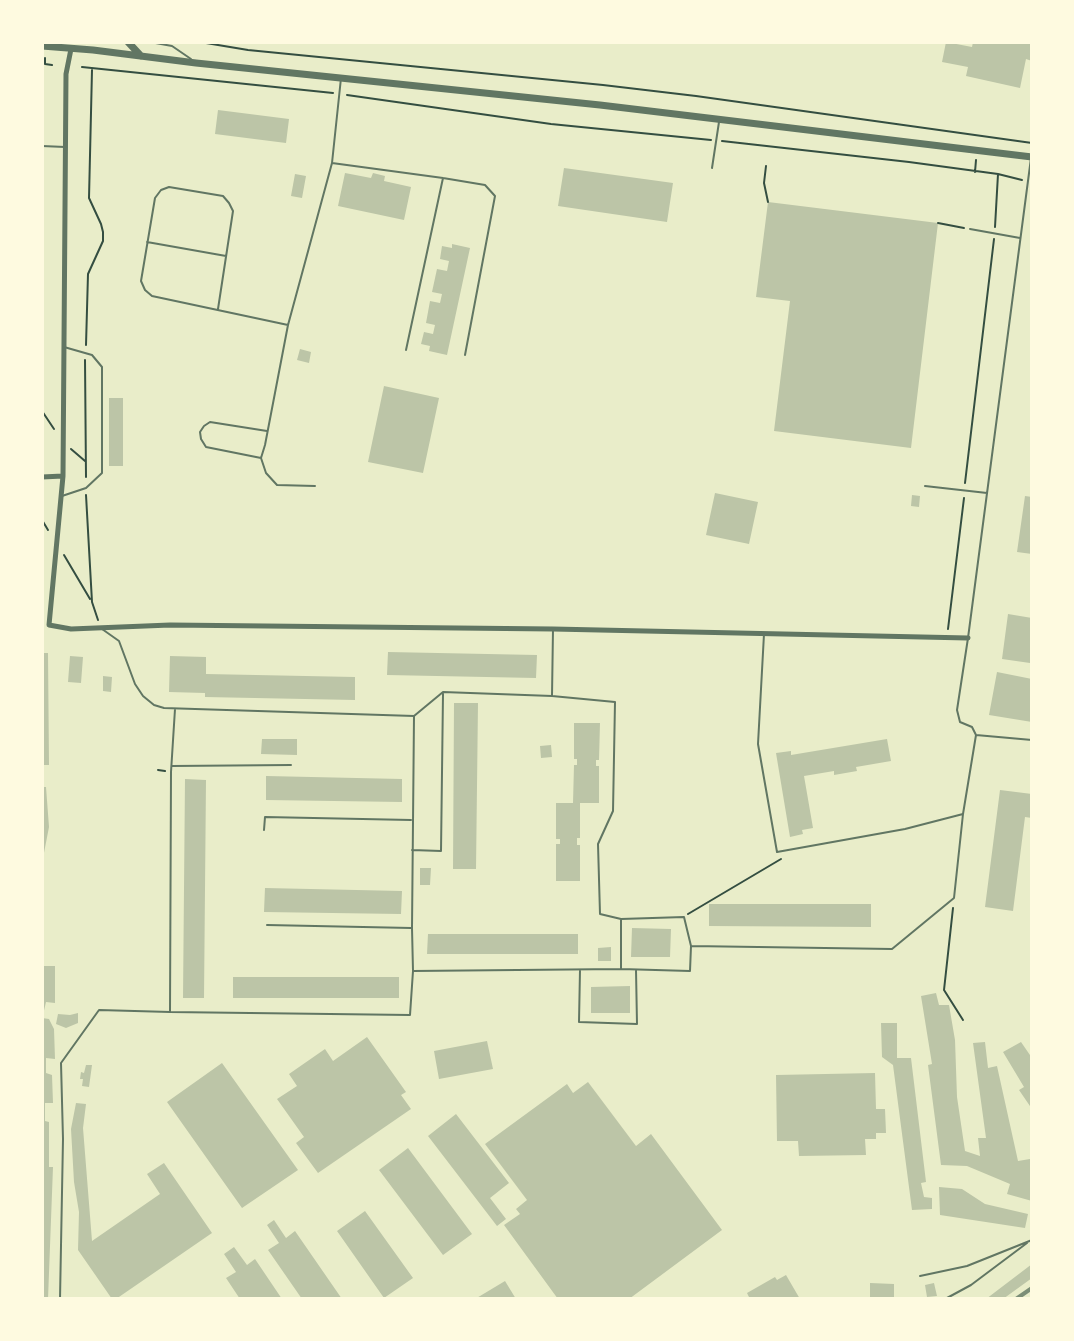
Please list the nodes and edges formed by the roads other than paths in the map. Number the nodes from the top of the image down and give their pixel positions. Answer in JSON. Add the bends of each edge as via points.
{"nodes":[{"id":1,"x":128,"y":42,"type":"edge"},
{"id":2,"x":150,"y":42,"type":"edge"},
{"id":3,"x":72,"y":45,"type":"edge"},
{"id":4,"x":42,"y":46,"type":"edge"},
{"id":5,"x":141,"y":56,"type":"junction"},
{"id":6,"x":196,"y":63,"type":"junction"},
{"id":7,"x":341,"y":77,"type":"junction"},
{"id":8,"x":720,"y":120,"type":"junction"},
{"id":9,"x":42,"y":146,"type":"edge"},
{"id":10,"x":65,"y":147,"type":"junction"},
{"id":11,"x":1031,"y":157,"type":"edge"},
{"id":12,"x":332,"y":163,"type":"junction"},
{"id":13,"x":712,"y":168,"type":"dead end"},
{"id":14,"x":443,"y":178,"type":"junction"},
{"id":15,"x":970,"y":229,"type":"road end"},
{"id":16,"x":1020,"y":238,"type":"junction"},
{"id":17,"x":147,"y":242,"type":"junction"},
{"id":18,"x":226,"y":256,"type":"junction"},
{"id":19,"x":218,"y":309,"type":"junction"},
{"id":20,"x":288,"y":325,"type":"junction"},
{"id":21,"x":64,"y":347,"type":"junction"},
{"id":22,"x":406,"y":350,"type":"dead end"},
{"id":23,"x":465,"y":355,"type":"dead end"},
{"id":24,"x":267,"y":431,"type":"junction"},
{"id":25,"x":261,"y":458,"type":"junction"},
{"id":26,"x":63,"y":476,"type":"junction"},
{"id":27,"x":42,"y":477,"type":"edge"},
{"id":28,"x":315,"y":486,"type":"dead end"},
{"id":29,"x":925,"y":486,"type":"dead end"},
{"id":30,"x":987,"y":493,"type":"junction"},
{"id":31,"x":62,"y":496,"type":"junction"},
{"id":32,"x":49,"y":625,"type":"junction"},
{"id":33,"x":42,"y":626,"type":"edge"},
{"id":34,"x":101,"y":628,"type":"junction"},
{"id":35,"x":553,"y":629,"type":"junction"},
{"id":36,"x":764,"y":634,"type":"junction"},
{"id":37,"x":968,"y":638,"type":"junction"},
{"id":38,"x":442,"y":692,"type":"junction"},
{"id":39,"x":552,"y":696,"type":"junction"},
{"id":40,"x":175,"y":709,"type":"junction"},
{"id":41,"x":414,"y":716,"type":"junction"},
{"id":42,"x":976,"y":735,"type":"junction"},
{"id":43,"x":1032,"y":740,"type":"edge"},
{"id":44,"x":291,"y":765,"type":"dead end"},
{"id":45,"x":172,"y":766,"type":"junction"},
{"id":46,"x":963,"y":814,"type":"junction"},
{"id":47,"x":413,"y":820,"type":"junction"},
{"id":48,"x":264,"y":830,"type":"dead end"},
{"id":49,"x":412,"y":850,"type":"junction"},
{"id":50,"x":621,"y":918,"type":"junction"},
{"id":51,"x":267,"y":925,"type":"dead end"},
{"id":52,"x":411,"y":928,"type":"junction"},
{"id":53,"x":691,"y":946,"type":"junction"},
{"id":54,"x":621,"y":969,"type":"junction"},
{"id":55,"x":580,"y":970,"type":"junction"},
{"id":56,"x":636,"y":970,"type":"junction"},
{"id":57,"x":413,"y":971,"type":"junction"},
{"id":58,"x":170,"y":1012,"type":"junction"},
{"id":59,"x":920,"y":1276,"type":"dead end"},
{"id":60,"x":60,"y":1299,"type":"edge"},
{"id":61,"x":944,"y":1299,"type":"edge"}],
"edges":[{"from":1,"to":5,"type":"street"},
{"from":2,"to":6,"type":"lane","via":[[172,46]]},
{"from":3,"to":4,"type":"street"},
{"from":3,"to":5,"type":"street"},
{"from":3,"to":10,"type":"street","via":[[66,74]]},
{"from":5,"to":6,"type":"street"},
{"from":6,"to":7,"type":"street"},
{"from":7,"to":8,"type":"street"},
{"from":7,"to":12,"type":"lane"},
{"from":8,"to":11,"type":"street"},
{"from":8,"to":13,"type":"lane"},
{"from":9,"to":10,"type":"lane"},
{"from":10,"to":21,"type":"street"},
{"from":11,"to":16,"type":"lane"},
{"from":12,"to":14,"type":"lane"},
{"from":12,"to":20,"type":"lane"},
{"from":14,"to":22,"type":"lane"},
{"from":14,"to":23,"type":"lane","via":[[486,185],[495,196]]},
{"from":15,"to":16,"type":"lane"},
{"from":16,"to":30,"type":"lane"},
{"from":17,"to":18,"type":"lane"},
{"from":17,"to":18,"type":"lane","via":[[155,198],[161,190],[170,187],[223,196],[233,211]]},
{"from":17,"to":19,"type":"lane","via":[[141,281],[145,290],[152,296]]},
{"from":18,"to":19,"type":"lane"},
{"from":19,"to":20,"type":"lane"},
{"from":20,"to":24,"type":"lane"},
{"from":21,"to":26,"type":"street"},
{"from":21,"to":31,"type":"lane","via":[[92,355],[102,367],[102,473],[86,488]]},
{"from":24,"to":25,"type":"lane"},
{"from":24,"to":25,"type":"lane","via":[[210,423],[200,432],[206,447]]},
{"from":25,"to":28,"type":"lane","via":[[266,473],[277,485]]},
{"from":26,"to":27,"type":"street"},
{"from":26,"to":31,"type":"street"},
{"from":29,"to":30,"type":"lane"},
{"from":30,"to":37,"type":"lane"},
{"from":31,"to":32,"type":"street"},
{"from":32,"to":33,"type":"lane"},
{"from":32,"to":34,"type":"street","via":[[71,630]]},
{"from":34,"to":35,"type":"street","via":[[170,625]]},
{"from":34,"to":40,"type":"lane","via":[[119,641],[143,696],[154,705]]},
{"from":35,"to":36,"type":"street"},
{"from":35,"to":39,"type":"lane"},
{"from":36,"to":37,"type":"street"},
{"from":36,"to":46,"type":"lane","via":[[758,744],[777,852],[905,829]]},
{"from":37,"to":42,"type":"lane","via":[[957,710],[960,722],[972,727]]},
{"from":38,"to":39,"type":"lane"},
{"from":38,"to":41,"type":"lane"},
{"from":38,"to":49,"type":"lane","via":[[441,851]]},
{"from":39,"to":50,"type":"lane","via":[[615,702],[613,811],[598,844],[598,856],[600,914]]},
{"from":40,"to":41,"type":"lane"},
{"from":40,"to":45,"type":"lane"},
{"from":41,"to":47,"type":"lane"},
{"from":42,"to":43,"type":"lane"},
{"from":42,"to":46,"type":"lane"},
{"from":44,"to":45,"type":"lane"},
{"from":45,"to":58,"type":"lane"},
{"from":46,"to":53,"type":"lane","via":[[954,898],[892,949]]},
{"from":47,"to":48,"type":"lane","via":[[265,817]]},
{"from":47,"to":49,"type":"lane"},
{"from":49,"to":52,"type":"lane"},
{"from":50,"to":53,"type":"lane","via":[[684,918]]},
{"from":50,"to":54,"type":"lane"},
{"from":51,"to":52,"type":"lane"},
{"from":52,"to":57,"type":"lane"},
{"from":53,"to":56,"type":"lane","via":[[690,971]]},
{"from":54,"to":55,"type":"lane"},
{"from":54,"to":56,"type":"lane"},
{"from":55,"to":56,"type":"lane","via":[[579,1022],[637,1024]]},
{"from":55,"to":57,"type":"lane"},
{"from":57,"to":58,"type":"lane","via":[[410,1015]]},
{"from":58,"to":60,"type":"lane","via":[[99,1010],[61,1063]]},
{"from":59,"to":61,"type":"lane","via":[[967,1266],[1032,1240],[971,1285]]}]}
